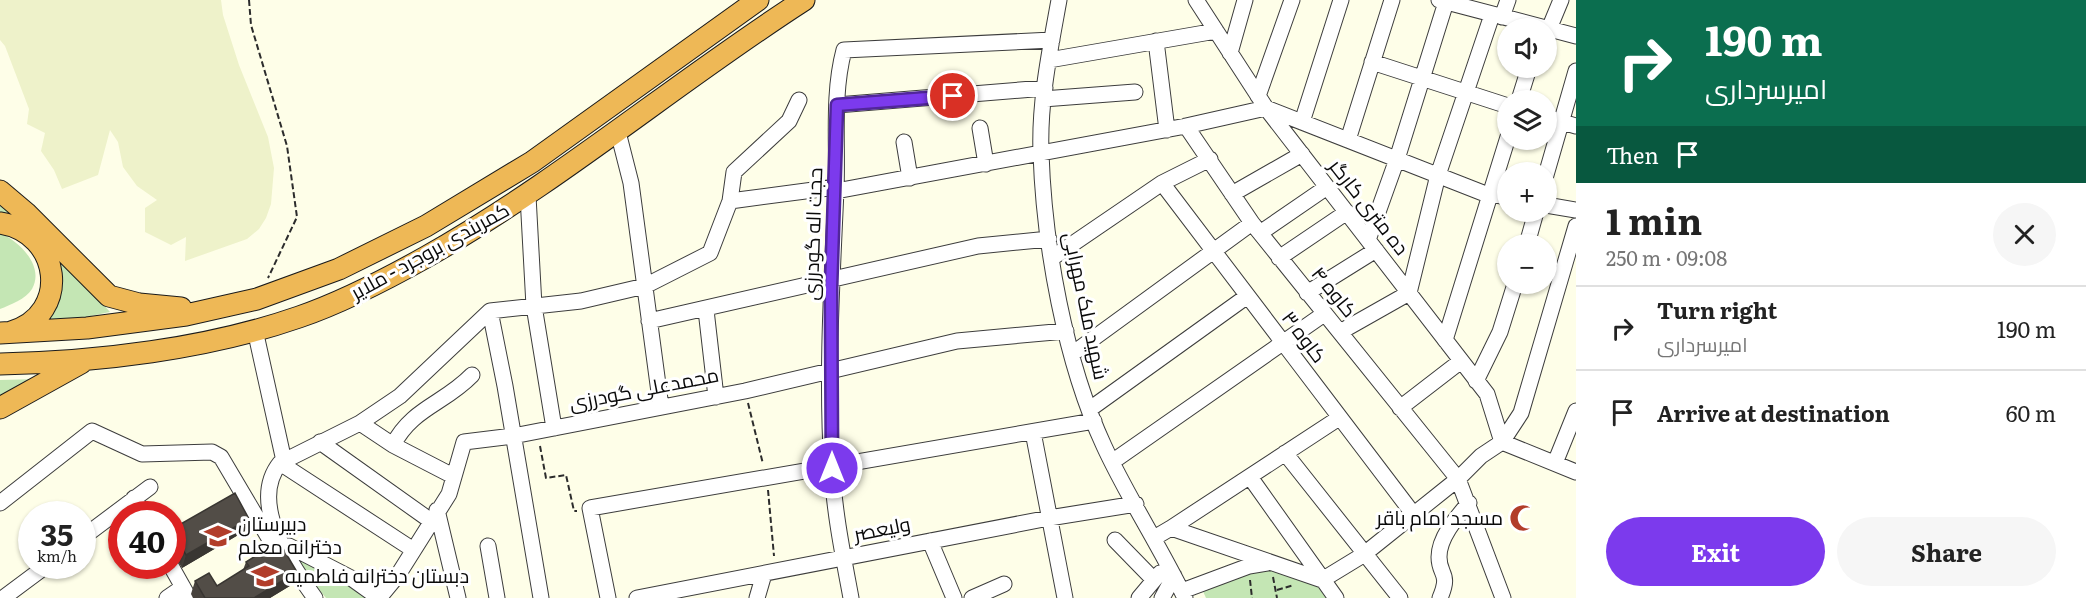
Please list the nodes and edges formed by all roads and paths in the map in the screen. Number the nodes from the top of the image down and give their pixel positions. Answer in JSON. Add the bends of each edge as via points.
{"nodes":[{"id":1,"x":249,"y":0,"type":"edge"},
{"id":2,"x":758,"y":0,"type":"edge"},
{"id":3,"x":804,"y":0,"type":"edge"},
{"id":4,"x":1059,"y":0,"type":"edge"},
{"id":5,"x":1196,"y":0,"type":"edge"},
{"id":6,"x":1245,"y":0,"type":"edge"},
{"id":7,"x":1292,"y":0,"type":"edge"},
{"id":8,"x":1341,"y":0,"type":"edge"},
{"id":9,"x":1392,"y":0,"type":"edge"},
{"id":10,"x":1509,"y":0,"type":"edge"},
{"id":11,"x":1562,"y":0,"type":"edge"},
{"id":12,"x":1442,"y":1,"type":"edge"},
{"id":13,"x":1497,"y":16,"type":"junction"},
{"id":14,"x":1505,"y":18,"type":"edge"},
{"id":15,"x":1551,"y":18,"type":"edge"},
{"id":16,"x":1216,"y":31,"type":"junction"},
{"id":17,"x":1557,"y":31,"type":"edge"},
{"id":18,"x":1576,"y":36,"type":"edge"},
{"id":19,"x":1052,"y":40,"type":"junction"},
{"id":20,"x":1156,"y":41,"type":"junction"},
{"id":21,"x":1230,"y":53,"type":"junction"},
{"id":22,"x":1049,"y":60,"type":"junction"},
{"id":23,"x":1372,"y":62,"type":"junction"},
{"id":24,"x":1576,"y":71,"type":"edge"},
{"id":25,"x":1421,"y":78,"type":"junction"},
{"id":26,"x":1135,"y":92,"type":"dead end"},
{"id":27,"x":1466,"y":93,"type":"junction"},
{"id":28,"x":1044,"y":94,"type":"junction"},
{"id":29,"x":799,"y":100,"type":"dead end"},
{"id":30,"x":1262,"y":102,"type":"junction"},
{"id":31,"x":1497,"y":103,"type":"edge"},
{"id":32,"x":837,"y":105,"type":"junction"},
{"id":33,"x":1302,"y":122,"type":"junction"},
{"id":34,"x":1561,"y":122,"type":"edge"},
{"id":35,"x":1186,"y":126,"type":"junction"},
{"id":36,"x":980,"y":128,"type":"dead end"},
{"id":37,"x":1167,"y":130,"type":"junction"},
{"id":38,"x":618,"y":132,"type":"junction"},
{"id":39,"x":1348,"y":140,"type":"junction"},
{"id":40,"x":904,"y":142,"type":"dead end"},
{"id":41,"x":1504,"y":150,"type":"edge"},
{"id":42,"x":1041,"y":153,"type":"junction"},
{"id":43,"x":1302,"y":154,"type":"junction"},
{"id":44,"x":1210,"y":159,"type":"junction"},
{"id":45,"x":1397,"y":159,"type":"junction"},
{"id":46,"x":1550,"y":162,"type":"edge"},
{"id":47,"x":986,"y":164,"type":"junction"},
{"id":48,"x":0,"y":174,"type":"edge"},
{"id":49,"x":1438,"y":175,"type":"junction"},
{"id":50,"x":910,"y":178,"type":"junction"},
{"id":51,"x":1162,"y":183,"type":"junction"},
{"id":52,"x":1327,"y":187,"type":"junction"},
{"id":53,"x":836,"y":189,"type":"junction"},
{"id":54,"x":0,"y":191,"type":"edge"},
{"id":55,"x":1232,"y":194,"type":"junction"},
{"id":56,"x":1491,"y":194,"type":"junction"},
{"id":57,"x":1497,"y":195,"type":"edge"},
{"id":58,"x":528,"y":196,"type":"junction"},
{"id":59,"x":730,"y":201,"type":"junction"},
{"id":60,"x":1557,"y":207,"type":"edge"},
{"id":61,"x":1576,"y":210,"type":"edge"},
{"id":62,"x":1347,"y":212,"type":"junction"},
{"id":63,"x":26,"y":213,"type":"junction"},
{"id":64,"x":0,"y":223,"type":"edge"},
{"id":65,"x":1576,"y":226,"type":"edge"},
{"id":66,"x":1256,"y":228,"type":"junction"},
{"id":67,"x":1048,"y":239,"type":"junction"},
{"id":68,"x":1372,"y":245,"type":"junction"},
{"id":69,"x":1213,"y":251,"type":"junction"},
{"id":70,"x":1052,"y":258,"type":"junction"},
{"id":71,"x":1279,"y":258,"type":"junction"},
{"id":72,"x":832,"y":281,"type":"junction"},
{"id":73,"x":645,"y":286,"type":"junction"},
{"id":74,"x":1307,"y":293,"type":"junction"},
{"id":75,"x":1409,"y":293,"type":"junction"},
{"id":76,"x":1512,"y":294,"type":"edge"},
{"id":77,"x":1246,"y":297,"type":"junction"},
{"id":78,"x":258,"y":299,"type":"junction"},
{"id":79,"x":534,"y":306,"type":"junction"},
{"id":80,"x":706,"y":310,"type":"junction"},
{"id":81,"x":207,"y":311,"type":"junction"},
{"id":82,"x":490,"y":311,"type":"junction"},
{"id":83,"x":1324,"y":314,"type":"junction"},
{"id":84,"x":650,"y":321,"type":"junction"},
{"id":85,"x":255,"y":330,"type":"junction"},
{"id":86,"x":1066,"y":331,"type":"junction"},
{"id":87,"x":1340,"y":332,"type":"junction"},
{"id":88,"x":4,"y":333,"type":"edge"},
{"id":89,"x":1445,"y":340,"type":"junction"},
{"id":90,"x":1282,"y":343,"type":"junction"},
{"id":91,"x":1072,"y":354,"type":"junction"},
{"id":92,"x":89,"y":359,"type":"junction"},
{"id":93,"x":1461,"y":361,"type":"junction"},
{"id":94,"x":0,"y":364,"type":"edge"},
{"id":95,"x":831,"y":371,"type":"junction"},
{"id":96,"x":472,"y":375,"type":"dead end"},
{"id":97,"x":1476,"y":381,"type":"junction"},
{"id":98,"x":745,"y":391,"type":"junction"},
{"id":99,"x":716,"y":397,"type":"junction"},
{"id":100,"x":661,"y":407,"type":"junction"},
{"id":101,"x":0,"y":408,"type":"edge"},
{"id":102,"x":1400,"y":408,"type":"junction"},
{"id":103,"x":1576,"y":411,"type":"edge"},
{"id":104,"x":1092,"y":415,"type":"junction"},
{"id":105,"x":1339,"y":418,"type":"junction"},
{"id":106,"x":360,"y":423,"type":"junction"},
{"id":107,"x":555,"y":428,"type":"junction"},
{"id":108,"x":537,"y":431,"type":"junction"},
{"id":109,"x":1033,"y":432,"type":"junction"},
{"id":110,"x":513,"y":436,"type":"junction"},
{"id":111,"x":320,"y":442,"type":"junction"},
{"id":112,"x":1502,"y":442,"type":"junction"},
{"id":113,"x":393,"y":445,"type":"junction"},
{"id":114,"x":1285,"y":453,"type":"junction"},
{"id":115,"x":282,"y":462,"type":"junction"},
{"id":116,"x":1113,"y":462,"type":"junction"},
{"id":117,"x":1555,"y":463,"type":"junction"},
{"id":118,"x":832,"y":468,"type":"junction"},
{"id":119,"x":1576,"y":472,"type":"edge"},
{"id":120,"x":453,"y":476,"type":"junction"},
{"id":121,"x":1250,"y":477,"type":"junction"},
{"id":122,"x":767,"y":479,"type":"junction"},
{"id":123,"x":1458,"y":479,"type":"junction"},
{"id":124,"x":150,"y":487,"type":"dead end"},
{"id":125,"x":134,"y":498,"type":"junction"},
{"id":126,"x":136,"y":501,"type":"edge"},
{"id":127,"x":1468,"y":502,"type":"junction"},
{"id":128,"x":0,"y":503,"type":"edge"},
{"id":129,"x":1136,"y":504,"type":"junction"},
{"id":130,"x":590,"y":508,"type":"junction"},
{"id":131,"x":1414,"y":515,"type":"junction"},
{"id":132,"x":434,"y":516,"type":"junction"},
{"id":133,"x":1049,"y":518,"type":"junction"},
{"id":134,"x":96,"y":527,"type":"edge"},
{"id":135,"x":1171,"y":528,"type":"junction"},
{"id":136,"x":1154,"y":538,"type":"junction"},
{"id":137,"x":1115,"y":540,"type":"dead end"},
{"id":138,"x":930,"y":541,"type":"junction"},
{"id":139,"x":488,"y":546,"type":"dead end"},
{"id":140,"x":281,"y":547,"type":"junction"},
{"id":141,"x":412,"y":549,"type":"junction"},
{"id":142,"x":1363,"y":555,"type":"junction"},
{"id":143,"x":843,"y":558,"type":"junction"},
{"id":144,"x":1269,"y":562,"type":"junction"},
{"id":145,"x":1249,"y":566,"type":"junction"},
{"id":146,"x":1171,"y":570,"type":"junction"},
{"id":147,"x":770,"y":573,"type":"junction"},
{"id":148,"x":29,"y":579,"type":"edge"},
{"id":149,"x":178,"y":579,"type":"edge"},
{"id":150,"x":1154,"y":580,"type":"junction"},
{"id":151,"x":1322,"y":580,"type":"junction"},
{"id":152,"x":1004,"y":584,"type":"dead end"},
{"id":153,"x":186,"y":592,"type":"edge"},
{"id":154,"x":700,"y":592,"type":"edge"},
{"id":155,"x":1184,"y":595,"type":"edge"},
{"id":156,"x":3,"y":598,"type":"edge"},
{"id":157,"x":167,"y":598,"type":"edge"},
{"id":158,"x":315,"y":598,"type":"edge"},
{"id":159,"x":379,"y":598,"type":"edge"},
{"id":160,"x":458,"y":598,"type":"edge"},
{"id":161,"x":497,"y":598,"type":"edge"},
{"id":162,"x":541,"y":598,"type":"edge"},
{"id":163,"x":608,"y":598,"type":"edge"},
{"id":164,"x":637,"y":598,"type":"edge"},
{"id":165,"x":757,"y":598,"type":"edge"},
{"id":166,"x":851,"y":598,"type":"edge"},
{"id":167,"x":954,"y":598,"type":"edge"},
{"id":168,"x":972,"y":598,"type":"edge"},
{"id":169,"x":1065,"y":598,"type":"edge"},
{"id":170,"x":1139,"y":598,"type":"edge"},
{"id":171,"x":1162,"y":598,"type":"edge"},
{"id":172,"x":1252,"y":598,"type":"edge"},
{"id":173,"x":1277,"y":598,"type":"edge"},
{"id":174,"x":1336,"y":598,"type":"edge"},
{"id":175,"x":1400,"y":598,"type":"edge"},
{"id":176,"x":1440,"y":598,"type":"edge"},
{"id":177,"x":1503,"y":598,"type":"edge"}],
"edges":[{"from":1,"to":78,"type":"path","via":[[251,25],[287,146],[297,217]]},
{"from":2,"to":78,"type":"highway","name":"کمربندی بروجرد - ملایر","via":[[581,128],[464,204],[360,259]]},
{"from":3,"to":38,"type":"highway","name":"کمربندی بروجرد - ملایر"},
{"from":4,"to":19,"type":"street","name":"شهید ملک مهرابی"},
{"from":5,"to":16,"type":"street","name":"ده متری کارگر"},
{"from":6,"to":21,"type":"street"},
{"from":7,"to":30,"type":"street"},
{"from":8,"to":33,"type":"street"},
{"from":9,"to":23,"type":"street"},
{"from":10,"to":13,"type":"street"},
{"from":11,"to":15,"type":"street"},
{"from":12,"to":13,"type":"street"},
{"from":12,"to":25,"type":"street"},
{"from":13,"to":14,"type":"street"},
{"from":13,"to":27,"type":"street"},
{"from":16,"to":20,"type":"street"},
{"from":16,"to":21,"type":"street","name":"ده متری کارگر"},
{"from":17,"to":18,"type":"street"},
{"from":19,"to":22,"type":"street","name":"شهید ملک مهرابی"},
{"from":19,"to":32,"type":"street","name":"حجت اله گودرزی","via":[[844,50]]},
{"from":20,"to":22,"type":"street"},
{"from":20,"to":37,"type":"street"},
{"from":21,"to":30,"type":"street","name":"ده متری کارگر"},
{"from":22,"to":28,"type":"street","name":"شهید ملک مهرابی"},
{"from":23,"to":25,"type":"street"},
{"from":23,"to":39,"type":"street"},
{"from":24,"to":34,"type":"street"},
{"from":25,"to":27,"type":"street"},
{"from":25,"to":45,"type":"street"},
{"from":26,"to":28,"type":"street"},
{"from":27,"to":31,"type":"street"},
{"from":27,"to":49,"type":"street"},
{"from":28,"to":32,"type":"street"},
{"from":28,"to":42,"type":"street","name":"شهید ملک مهرابی"},
{"from":29,"to":59,"type":"street","via":[[789,122],[734,172]]},
{"from":30,"to":33,"type":"street"},
{"from":30,"to":35,"type":"street"},
{"from":30,"to":43,"type":"street","name":"ده متری کارگر"},
{"from":32,"to":53,"type":"street","name":"حجت اله گودرزی"},
{"from":33,"to":39,"type":"street"},
{"from":34,"to":46,"type":"street"},
{"from":35,"to":37,"type":"street"},
{"from":35,"to":44,"type":"street","name":"کاوه ۴"},
{"from":36,"to":47,"type":"street"},
{"from":37,"to":42,"type":"street"},
{"from":38,"to":58,"type":"highway","name":"کمربندی بروجرد - ملایر"},
{"from":38,"to":73,"type":"street","via":[[631,183]]},
{"from":39,"to":45,"type":"street"},
{"from":40,"to":50,"type":"street"},
{"from":41,"to":56,"type":"street"},
{"from":42,"to":47,"type":"street"},
{"from":42,"to":67,"type":"street","name":"شهید ملک مهرابی"},
{"from":43,"to":52,"type":"street","name":"ده متری کارگر"},
{"from":43,"to":55,"type":"street"},
{"from":44,"to":51,"type":"street"},
{"from":44,"to":55,"type":"street","name":"کاوه ۴"},
{"from":45,"to":49,"type":"street"},
{"from":45,"to":68,"type":"street"},
{"from":47,"to":50,"type":"street"},
{"from":48,"to":63,"type":"highway"},
{"from":49,"to":56,"type":"street"},
{"from":49,"to":75,"type":"street"},
{"from":50,"to":53,"type":"street"},
{"from":51,"to":69,"type":"street","name":"کاوه ۳"},
{"from":51,"to":70,"type":"street"},
{"from":52,"to":62,"type":"street","name":"ده متری کارگر"},
{"from":52,"to":66,"type":"street"},
{"from":53,"to":59,"type":"street"},
{"from":53,"to":72,"type":"street","name":"حجت اله گودرزی"},
{"from":54,"to":63,"type":"highway"},
{"from":55,"to":66,"type":"street","name":"کاوه ۴"},
{"from":56,"to":57,"type":"street"},
{"from":56,"to":89,"type":"street"},
{"from":58,"to":79,"type":"street"},
{"from":58,"to":85,"type":"highway","name":"کمربندی بروجرد - ملایر","via":[[369,288]]},
{"from":59,"to":73,"type":"street","via":[[710,253]]},
{"from":60,"to":61,"type":"street"},
{"from":62,"to":68,"type":"street","name":"ده متری کارگر"},
{"from":62,"to":71,"type":"street"},
{"from":63,"to":81,"type":"highway","via":[[109,296]]},
{"from":64,"to":88,"type":"highway","via":[[24,232],[40,246],[52,277],[52,290],[40,313],[30,323]]},
{"from":65,"to":112,"type":"street","via":[[1521,413]]},
{"from":66,"to":69,"type":"street"},
{"from":66,"to":71,"type":"street","name":"کاوه ۴"},
{"from":67,"to":70,"type":"street","name":"شهید ملک مهرابی"},
{"from":67,"to":72,"type":"street","via":[[978,246]]},
{"from":68,"to":74,"type":"street"},
{"from":68,"to":75,"type":"street","name":"ده متری کارگر"},
{"from":69,"to":77,"type":"street","name":"کاوه ۳"},
{"from":69,"to":91,"type":"street"},
{"from":70,"to":86,"type":"street","name":"شهید ملک مهرابی"},
{"from":71,"to":74,"type":"street","name":"کاوه ۴"},
{"from":72,"to":80,"type":"street"},
{"from":72,"to":95,"type":"street","name":"حجت اله گودرزی"},
{"from":73,"to":79,"type":"street","via":[[581,301]]},
{"from":73,"to":84,"type":"street"},
{"from":74,"to":83,"type":"street","name":"کاوه ۴"},
{"from":75,"to":87,"type":"street"},
{"from":75,"to":89,"type":"street","name":"ده متری کارگر"},
{"from":76,"to":97,"type":"street","via":[[1500,332]]},
{"from":77,"to":90,"type":"street","name":"کاوه ۳"},
{"from":77,"to":104,"type":"street"},
{"from":78,"to":81,"type":"highway","name":"کمربندی بروجرد - ملایر"},
{"from":79,"to":82,"type":"street"},
{"from":79,"to":107,"type":"street"},
{"from":80,"to":84,"type":"street"},
{"from":80,"to":99,"type":"street"},
{"from":81,"to":88,"type":"highway","name":"کمربندی بروجرد - ملایر","via":[[87,328]]},
{"from":82,"to":106,"type":"street","via":[[400,396]]},
{"from":82,"to":110,"type":"street"},
{"from":83,"to":87,"type":"street","name":"کاوه ۴"},
{"from":83,"to":90,"type":"street"},
{"from":84,"to":100,"type":"street"},
{"from":85,"to":92,"type":"highway","name":"کمربندی بروجرد - ملایر","via":[[151,352]]},
{"from":85,"to":115,"type":"street"},
{"from":86,"to":91,"type":"street","name":"شهید ملک مهرابی"},
{"from":86,"to":95,"type":"street","name":"محمدعلی گودرزی","via":[[957,342]]},
{"from":87,"to":102,"type":"street","name":"کاوه ۴"},
{"from":89,"to":93,"type":"street","name":"ده متری کارگر"},
{"from":90,"to":105,"type":"street","name":"کاوه ۳"},
{"from":90,"to":116,"type":"street"},
{"from":91,"to":104,"type":"street","name":"شهید ملک مهرابی"},
{"from":92,"to":94,"type":"highway","name":"کمربندی بروجرد - ملایر"},
{"from":92,"to":101,"type":"highway"},
{"from":93,"to":97,"type":"street","name":"ده متری کارگر"},
{"from":93,"to":102,"type":"street"},
{"from":95,"to":98,"type":"street","name":"محمدعلی گودرزی"},
{"from":95,"to":118,"type":"street","name":"حجت اله گودرزی"},
{"from":96,"to":113,"type":"street","via":[[455,392],[403,425]]},
{"from":97,"to":112,"type":"street","name":"ده متری کارگر","via":[[1487,394]]},
{"from":98,"to":99,"type":"street","name":"محمدعلی گودرزی"},
{"from":98,"to":122,"type":"path"},
{"from":99,"to":100,"type":"street","name":"محمدعلی گودرزی"},
{"from":100,"to":107,"type":"street","name":"محمدعلی گودرزی"},
{"from":102,"to":123,"type":"street","name":"کاوه ۴"},
{"from":103,"to":117,"type":"street"},
{"from":104,"to":109,"type":"street"},
{"from":104,"to":116,"type":"street","name":"شهید ملک مهرابی"},
{"from":105,"to":114,"type":"street"},
{"from":105,"to":131,"type":"street","name":"کاوه ۳"},
{"from":106,"to":111,"type":"street"},
{"from":106,"to":113,"type":"street"},
{"from":107,"to":108,"type":"street","name":"محمدعلی گودرزی"},
{"from":108,"to":110,"type":"street","name":"محمدعلی گودرزی"},
{"from":108,"to":130,"type":"path","via":[[546,478],[566,475],[574,512]]},
{"from":109,"to":118,"type":"street"},
{"from":109,"to":133,"type":"street"},
{"from":110,"to":120,"type":"street","name":"محمدعلی گودرزی","via":[[464,442]]},
{"from":110,"to":162,"type":"street"},
{"from":111,"to":115,"type":"street"},
{"from":111,"to":132,"type":"street"},
{"from":112,"to":117,"type":"street"},
{"from":112,"to":123,"type":"street","via":[[1480,456]]},
{"from":113,"to":120,"type":"street"},
{"from":114,"to":121,"type":"street"},
{"from":114,"to":142,"type":"street"},
{"from":115,"to":140,"type":"street","via":[[273,472],[268,492]]},
{"from":115,"to":141,"type":"street"},
{"from":116,"to":129,"type":"street","name":"شهید ملک مهرابی"},
{"from":117,"to":119,"type":"street"},
{"from":118,"to":122,"type":"street"},
{"from":118,"to":143,"type":"street","name":"حجت اله گودرزی"},
{"from":120,"to":132,"type":"street","via":[[449,494]]},
{"from":121,"to":135,"type":"street"},
{"from":121,"to":151,"type":"street"},
{"from":122,"to":130,"type":"street"},
{"from":122,"to":147,"type":"path"},
{"from":123,"to":127,"type":"street","name":"کاوه ۴"},
{"from":123,"to":131,"type":"street"},
{"from":124,"to":125,"type":"street"},
{"from":125,"to":126,"type":"street"},
{"from":125,"to":134,"type":"street"},
{"from":127,"to":176,"type":"street","via":[[1450,525],[1440,552],[1446,575]]},
{"from":127,"to":177,"type":"street","name":"کاوه ۴"},
{"from":128,"to":140,"type":"street","via":[[92,431],[142,454],[212,452],[221,457],[270,542]]},
{"from":129,"to":133,"type":"street","name":"ولیعصر"},
{"from":129,"to":136,"type":"street","name":"شهید ملک مهرابی"},
{"from":130,"to":163,"type":"street"},
{"from":131,"to":142,"type":"street"},
{"from":132,"to":141,"type":"street"},
{"from":132,"to":160,"type":"street"},
{"from":133,"to":138,"type":"street","name":"ولیعصر"},
{"from":133,"to":169,"type":"street"},
{"from":135,"to":136,"type":"street"},
{"from":135,"to":144,"type":"street"},
{"from":136,"to":146,"type":"street","name":"شهید ملک مهرابی"},
{"from":137,"to":150,"type":"street"},
{"from":138,"to":143,"type":"street","name":"ولیعصر"},
{"from":138,"to":167,"type":"street"},
{"from":139,"to":161,"type":"street"},
{"from":140,"to":158,"type":"street"},
{"from":140,"to":159,"type":"street","via":[[289,546],[351,578]]},
{"from":141,"to":159,"type":"street"},
{"from":142,"to":151,"type":"street"},
{"from":142,"to":175,"type":"street"},
{"from":143,"to":147,"type":"street","name":"ولیعصر"},
{"from":143,"to":166,"type":"street","name":"حجت اله گودرزی"},
{"from":144,"to":145,"type":"street"},
{"from":144,"to":151,"type":"street"},
{"from":144,"to":173,"type":"path"},
{"from":145,"to":155,"type":"street"},
{"from":145,"to":172,"type":"path"},
{"from":146,"to":150,"type":"street"},
{"from":146,"to":155,"type":"street","name":"شهید ملک مهرابی"},
{"from":146,"to":171,"type":"street"},
{"from":147,"to":154,"type":"street","name":"ولیعصر"},
{"from":147,"to":165,"type":"street"},
{"from":148,"to":156,"type":"street"},
{"from":149,"to":153,"type":"street"},
{"from":150,"to":170,"type":"street"},
{"from":151,"to":174,"type":"street"},
{"from":152,"to":168,"type":"street"},
{"from":153,"to":157,"type":"street"},
{"from":154,"to":164,"type":"street","name":"ولیعصر"}]}
